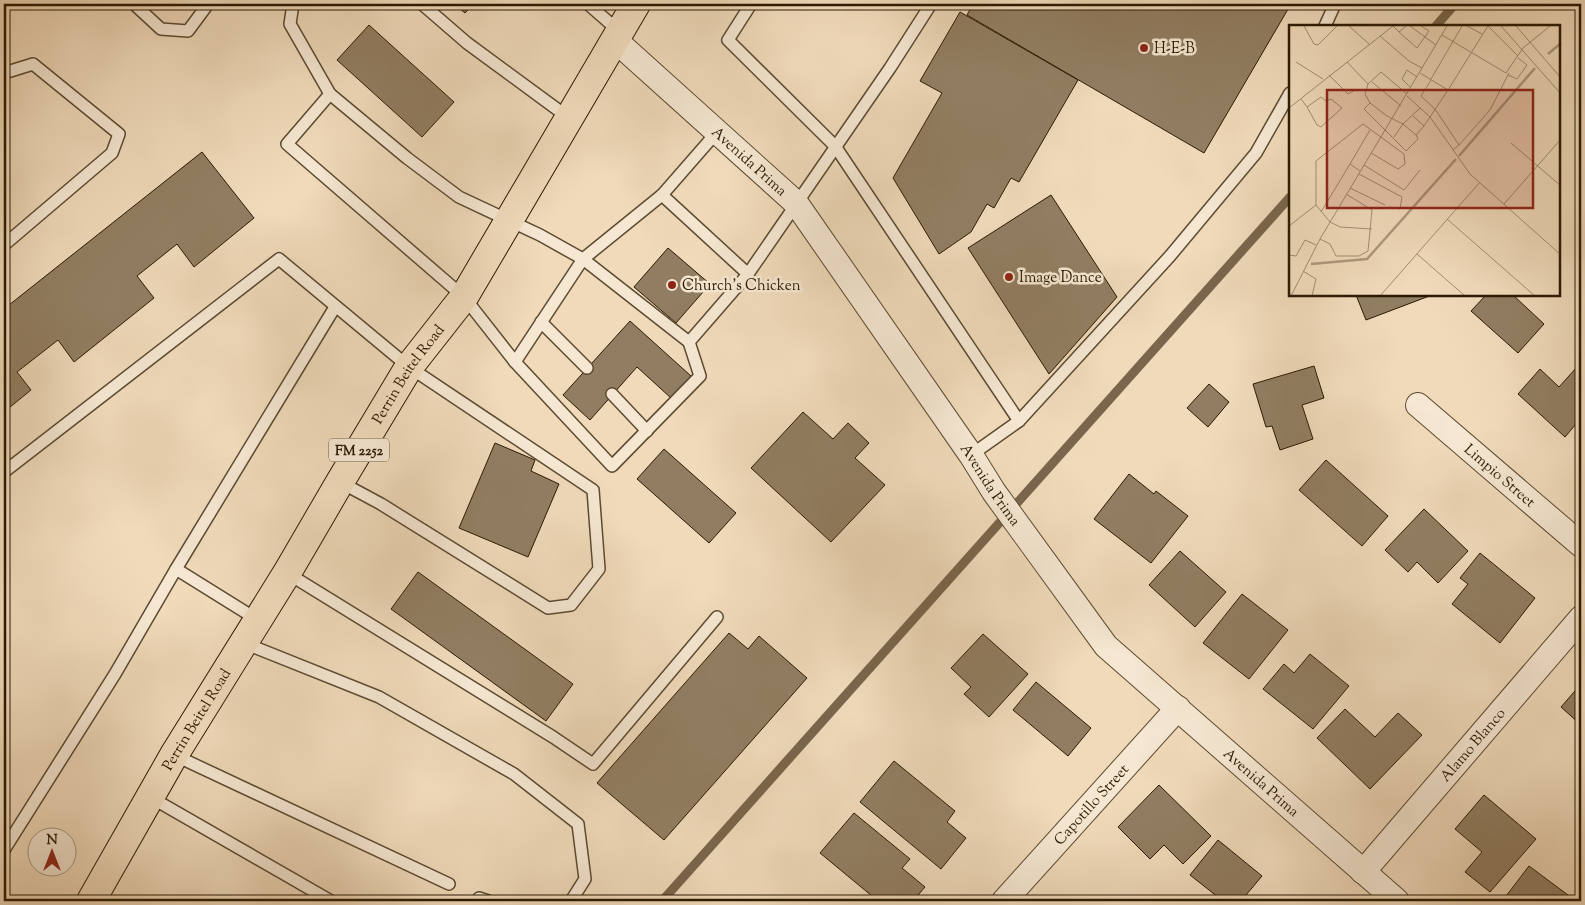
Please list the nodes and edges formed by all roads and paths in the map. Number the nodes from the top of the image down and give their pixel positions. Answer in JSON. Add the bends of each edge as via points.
{"nodes":[{"id":1,"x":134,"y":4,"type":"edge"},
{"id":2,"x":208,"y":4,"type":"edge"},
{"id":3,"x":293,"y":4,"type":"edge"},
{"id":4,"x":422,"y":4,"type":"edge"},
{"id":5,"x":588,"y":4,"type":"edge"},
{"id":6,"x":636,"y":4,"type":"edge"},
{"id":7,"x":751,"y":4,"type":"edge"},
{"id":8,"x":931,"y":4,"type":"edge"},
{"id":9,"x":1335,"y":4,"type":"edge"},
{"id":10,"x":1325,"y":25,"type":"edge"},
{"id":11,"x":617,"y":36,"type":"junction"},
{"id":12,"x":4,"y":73,"type":"edge"},
{"id":13,"x":330,"y":94,"type":"junction"},
{"id":14,"x":1289,"y":95,"type":"edge"},
{"id":15,"x":569,"y":118,"type":"junction"},
{"id":16,"x":717,"y":132,"type":"junction"},
{"id":17,"x":836,"y":146,"type":"junction"},
{"id":18,"x":662,"y":195,"type":"junction"},
{"id":19,"x":796,"y":203,"type":"junction"},
{"id":20,"x":510,"y":221,"type":"junction"},
{"id":21,"x":4,"y":245,"type":"edge"},
{"id":22,"x":583,"y":259,"type":"junction"},
{"id":23,"x":748,"y":274,"type":"junction"},
{"id":24,"x":464,"y":297,"type":"junction"},
{"id":25,"x":335,"y":307,"type":"junction"},
{"id":26,"x":541,"y":322,"type":"junction"},
{"id":27,"x":689,"y":342,"type":"junction"},
{"id":28,"x":515,"y":362,"type":"junction"},
{"id":29,"x":409,"y":367,"type":"junction"},
{"id":30,"x":587,"y":368,"type":"dead end"},
{"id":31,"x":612,"y":394,"type":"dead end"},
{"id":32,"x":1418,"y":405,"type":"dead end"},
{"id":33,"x":1020,"y":421,"type":"junction"},
{"id":34,"x":647,"y":431,"type":"junction"},
{"id":35,"x":971,"y":455,"type":"junction"},
{"id":36,"x":4,"y":472,"type":"edge"},
{"id":37,"x":340,"y":482,"type":"junction"},
{"id":38,"x":1581,"y":546,"type":"edge"},
{"id":39,"x":176,"y":569,"type":"junction"},
{"id":40,"x":288,"y":573,"type":"junction"},
{"id":41,"x":717,"y":616,"type":"dead end"},
{"id":42,"x":1581,"y":618,"type":"edge"},
{"id":43,"x":258,"y":620,"type":"junction"},
{"id":44,"x":244,"y":643,"type":"junction"},
{"id":45,"x":1178,"y":708,"type":"junction"},
{"id":46,"x":174,"y":755,"type":"junction"},
{"id":47,"x":150,"y":797,"type":"junction"},
{"id":48,"x":4,"y":850,"type":"edge"},
{"id":49,"x":1363,"y":872,"type":"junction"},
{"id":50,"x":449,"y":884,"type":"dead end"},
{"id":51,"x":91,"y":901,"type":"edge"},
{"id":52,"x":331,"y":901,"type":"edge"},
{"id":53,"x":571,"y":901,"type":"edge"},
{"id":54,"x":1004,"y":901,"type":"edge"},
{"id":55,"x":1397,"y":901,"type":"edge"}],
"edges":[{"from":1,"to":2,"type":"lane","via":[[161,29],[188,31]]},
{"from":3,"to":13,"type":"lane","via":[[290,24]]},
{"from":4,"to":15,"type":"lane","via":[[467,43]]},
{"from":5,"to":11,"type":"lane"},
{"from":6,"to":11,"type":"main road","name":"Perrin Beitel Road","number":"FM 2252"},
{"from":7,"to":17,"type":"lane","via":[[728,40]]},
{"from":8,"to":17,"type":"lane"},
{"from":9,"to":10,"type":"lane"},
{"from":11,"to":15,"type":"main road","name":"Perrin Beitel Road","number":"FM 2252"},
{"from":11,"to":16,"type":"street","name":"Avenida Prima"},
{"from":12,"to":21,"type":"lane","via":[[33,64],[119,134],[112,154]]},
{"from":13,"to":20,"type":"lane","via":[[459,198]]},
{"from":13,"to":24,"type":"lane","via":[[287,144]]},
{"from":14,"to":33,"type":"lane","via":[[1256,153],[1170,256]]},
{"from":15,"to":20,"type":"main road","name":"Perrin Beitel Road","number":"FM 2252"},
{"from":16,"to":18,"type":"lane"},
{"from":16,"to":19,"type":"street","name":"Avenida Prima"},
{"from":17,"to":19,"type":"lane"},
{"from":17,"to":33,"type":"lane"},
{"from":18,"to":22,"type":"lane"},
{"from":18,"to":23,"type":"lane"},
{"from":19,"to":23,"type":"lane"},
{"from":19,"to":35,"type":"street","name":"Avenida Prima"},
{"from":20,"to":22,"type":"lane"},
{"from":20,"to":24,"type":"main road","name":"Perrin Beitel Road","number":"FM 2252"},
{"from":22,"to":26,"type":"lane"},
{"from":22,"to":27,"type":"lane"},
{"from":23,"to":27,"type":"lane"},
{"from":24,"to":28,"type":"lane"},
{"from":24,"to":29,"type":"main road","name":"Perrin Beitel Road","number":"FM 2252"},
{"from":25,"to":29,"type":"lane"},
{"from":25,"to":36,"type":"lane","via":[[279,259]]},
{"from":25,"to":39,"type":"lane"},
{"from":26,"to":28,"type":"lane"},
{"from":26,"to":30,"type":"lane"},
{"from":27,"to":34,"type":"lane","via":[[700,376]]},
{"from":28,"to":34,"type":"lane","via":[[612,466]]},
{"from":29,"to":37,"type":"main road","name":"Perrin Beitel Road","number":"FM 2252"},
{"from":29,"to":37,"type":"lane","via":[[593,490],[599,569],[571,605],[548,608]]},
{"from":31,"to":34,"type":"lane"},
{"from":32,"to":38,"type":"street","name":"Limpio Street"},
{"from":33,"to":35,"type":"lane"},
{"from":35,"to":45,"type":"street","name":"Avenida Prima","via":[[994,492],[1106,646]]},
{"from":37,"to":40,"type":"main road","name":"Perrin Beitel Road","number":"FM 2252"},
{"from":39,"to":43,"type":"lane"},
{"from":39,"to":48,"type":"lane","via":[[115,674]]},
{"from":40,"to":41,"type":"lane","via":[[593,764]]},
{"from":40,"to":43,"type":"main road","name":"Perrin Beitel Road","number":"FM 2252"},
{"from":42,"to":49,"type":"street","name":"Alamo Blanco"},
{"from":43,"to":44,"type":"main road","name":"Perrin Beitel Road","number":"FM 2252"},
{"from":44,"to":46,"type":"main road","name":"Perrin Beitel Road","number":"FM 2252"},
{"from":44,"to":53,"type":"lane","via":[[380,697],[514,774],[578,824],[585,879]]},
{"from":45,"to":49,"type":"street","name":"Avenida Prima"},
{"from":45,"to":54,"type":"street","name":"Capotillo Street"},
{"from":46,"to":47,"type":"main road","name":"Perrin Beitel Road","number":"FM 2252"},
{"from":46,"to":50,"type":"lane"},
{"from":47,"to":51,"type":"main road","name":"Perrin Beitel Road","number":"FM 2252"},
{"from":47,"to":52,"type":"lane"},
{"from":49,"to":55,"type":"street","name":"Avenida Prima"}]}
